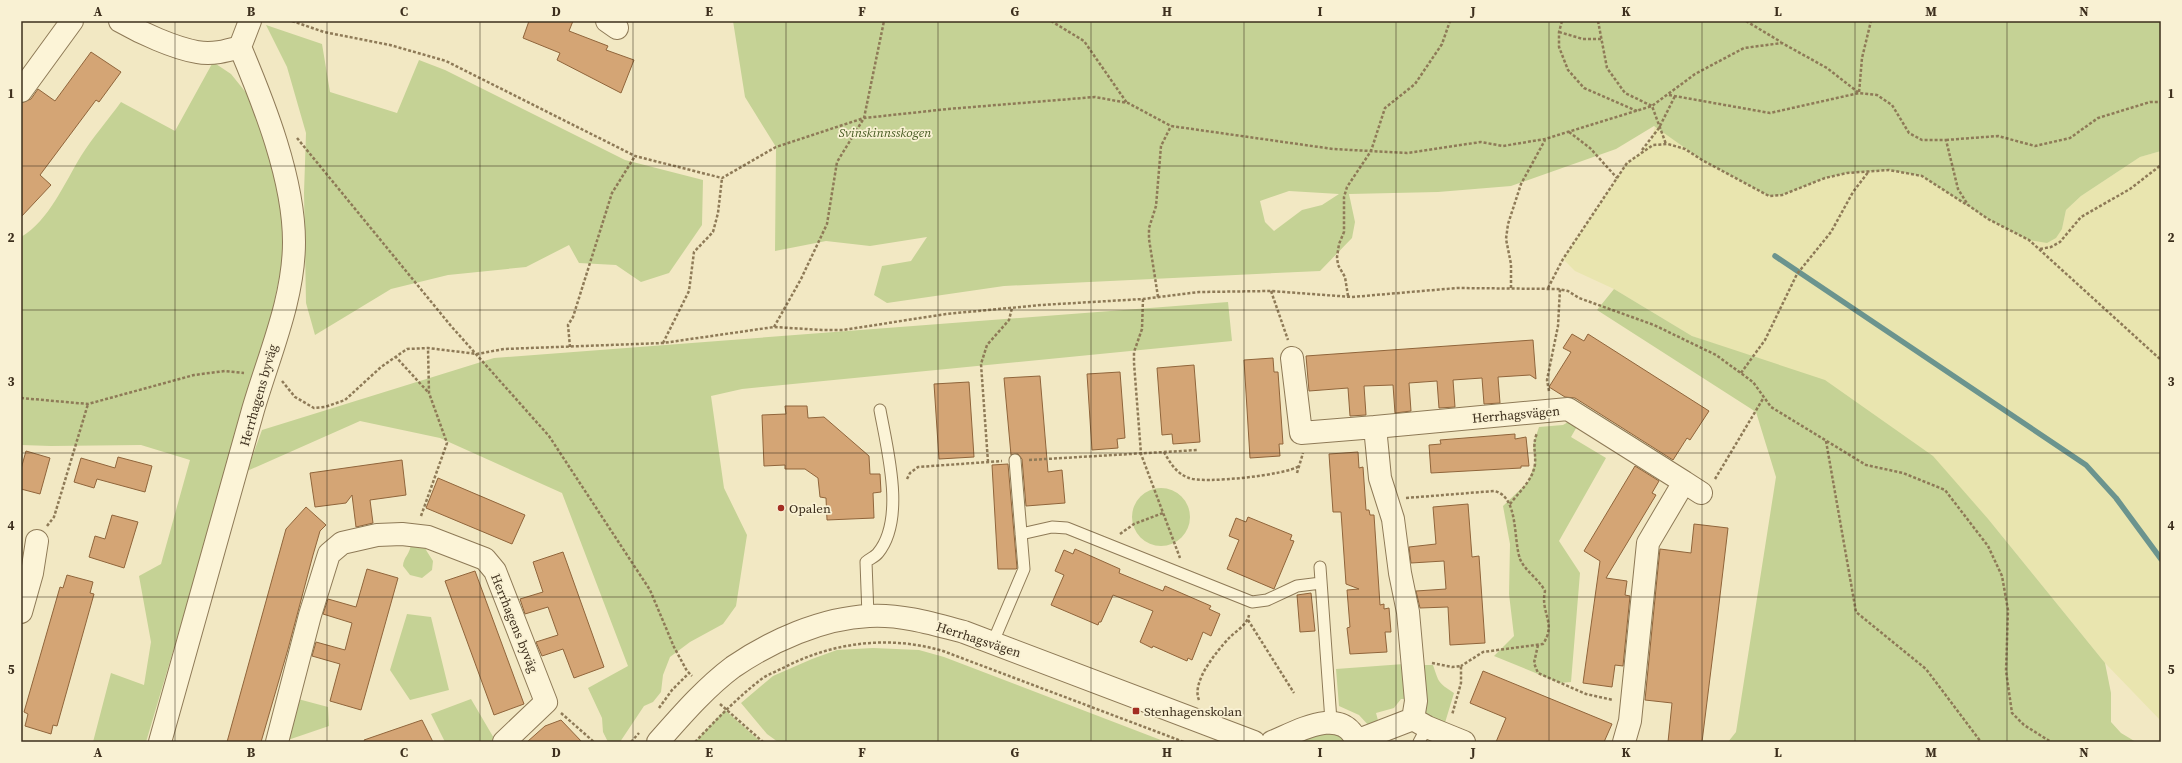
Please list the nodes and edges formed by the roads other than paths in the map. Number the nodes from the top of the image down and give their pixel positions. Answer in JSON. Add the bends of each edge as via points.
{"nodes":[{"id":1,"x":72,"y":21,"type":"edge"},
{"id":2,"x":120,"y":21,"type":"edge"},
{"id":3,"x":250,"y":21,"type":"edge"},
{"id":4,"x":240,"y":47,"type":"junction"},
{"id":5,"x":21,"y":91,"type":"edge"},
{"id":6,"x":1292,"y":358,"type":"road end"},
{"id":7,"x":880,"y":410,"type":"dead end"},
{"id":8,"x":1374,"y":427,"type":"junction"},
{"id":9,"x":1015,"y":460,"type":"road end"},
{"id":10,"x":1021,"y":534,"type":"junction"},
{"id":11,"x":37,"y":541,"type":"road end"},
{"id":12,"x":1320,"y":567,"type":"dead end"},
{"id":13,"x":1321,"y":583,"type":"junction"},
{"id":14,"x":21,"y":612,"type":"edge"},
{"id":15,"x":868,"y":616,"type":"junction"},
{"id":16,"x":993,"y":642,"type":"junction"},
{"id":17,"x":1331,"y":721,"type":"junction"},
{"id":18,"x":1420,"y":729,"type":"edge"},
{"id":19,"x":1229,"y":738,"type":"edge"},
{"id":20,"x":160,"y":742,"type":"edge"},
{"id":21,"x":277,"y":742,"type":"edge"},
{"id":22,"x":504,"y":742,"type":"edge"},
{"id":23,"x":658,"y":742,"type":"edge"},
{"id":24,"x":1254,"y":742,"type":"edge"},
{"id":25,"x":1272,"y":742,"type":"edge"},
{"id":26,"x":1356,"y":742,"type":"edge"},
{"id":27,"x":1464,"y":742,"type":"edge"},
{"id":28,"x":1624,"y":742,"type":"edge"}],
"edges":[{"from":1,"to":5,"type":"street"},
{"from":2,"to":4,"type":"street","via":[[198,52],[220,52]]},
{"from":3,"to":4,"type":"street"},
{"from":4,"to":20,"type":"street","name":"Herrhagens byväg","via":[[260,93],[286,180],[294,240],[292,272]]},
{"from":6,"to":8,"type":"street","name":"Herrhagsvägen","via":[[1301,433]]},
{"from":7,"to":15,"type":"lane","via":[[890,464],[892,519],[888,535],[878,554],[866,562]]},
{"from":8,"to":18,"type":"street","via":[[1380,478],[1393,519],[1408,612]]},
{"from":8,"to":28,"type":"street","name":"Herrhagsvägen","via":[[1568,409],[1693,487],[1648,543],[1630,720]]},
{"from":9,"to":10,"type":"lane"},
{"from":10,"to":13,"type":"lane","via":[[1052,527],[1067,528],[1252,602],[1267,600],[1298,586]]},
{"from":10,"to":16,"type":"lane","via":[[1024,569]]},
{"from":11,"to":14,"type":"street","via":[[32,573]]},
{"from":12,"to":13,"type":"lane"},
{"from":13,"to":17,"type":"lane"},
{"from":15,"to":16,"type":"street","name":"Herrhagsvägen","via":[[926,622]]},
{"from":15,"to":23,"type":"street","name":"Herrhagsvägen","via":[[810,628],[769,646],[733,668],[708,689]]},
{"from":16,"to":19,"type":"street","name":"Herrhagsvägen","via":[[1201,722]]},
{"from":17,"to":25,"type":"street","via":[[1321,722]]},
{"from":17,"to":26,"type":"street","via":[[1348,729]]},
{"from":18,"to":26,"type":"street"},
{"from":18,"to":27,"type":"street"},
{"from":19,"to":24,"type":"street","name":"Herrhagsvägen"},
{"from":21,"to":22,"type":"street","name":"Herrhagens byväg","via":[[310,615],[329,554],[342,543],[367,537],[414,535],[428,537],[485,559],[495,571],[546,702]]}]}
